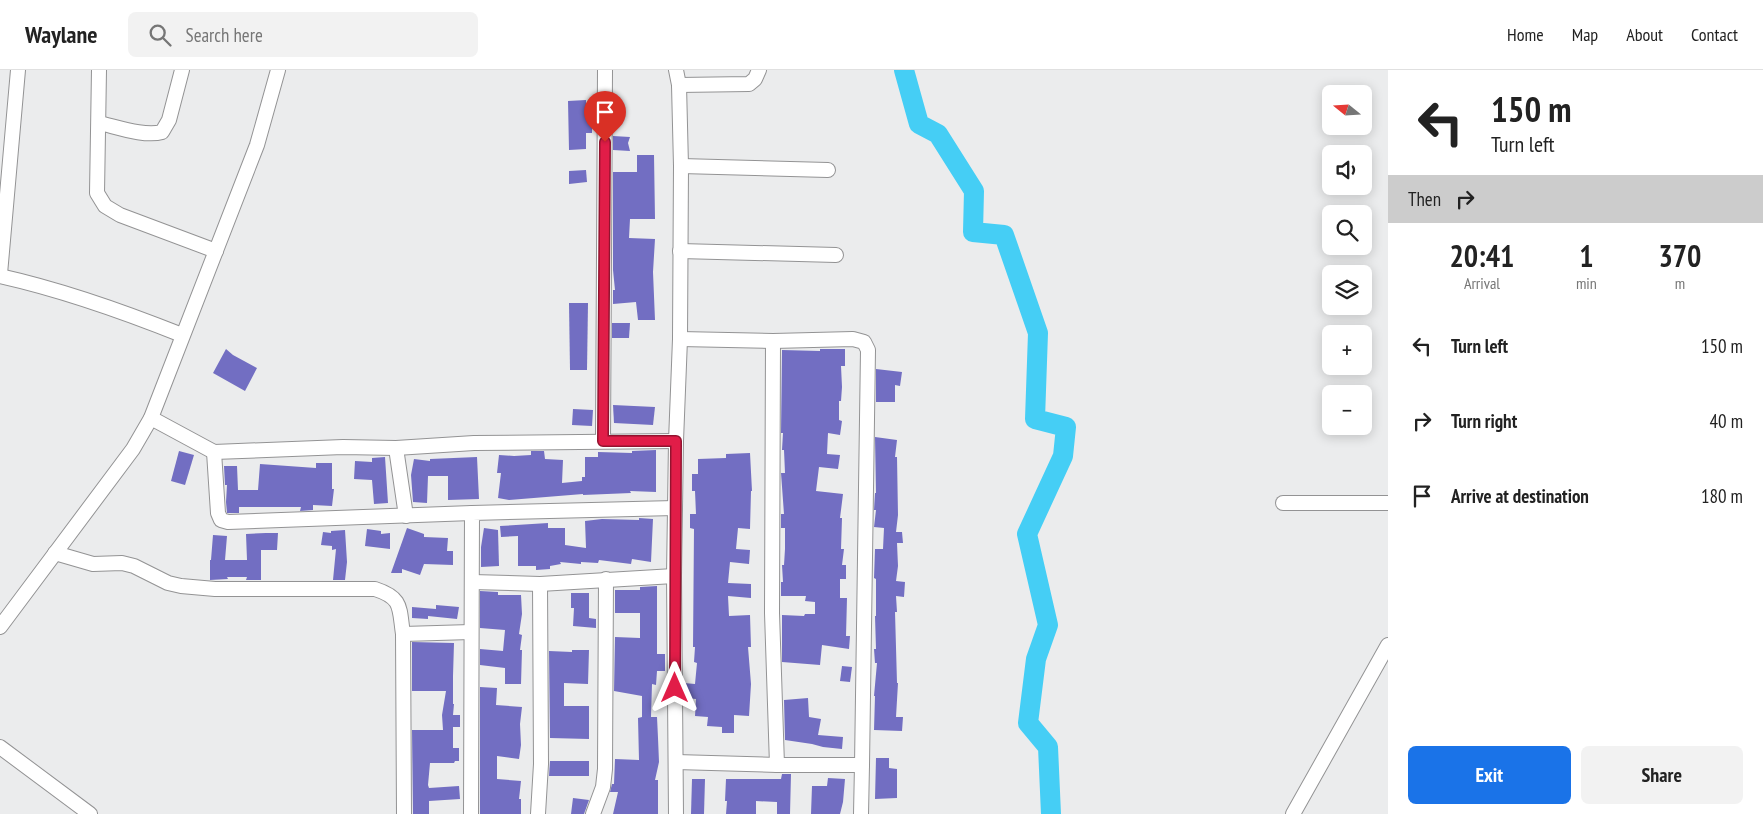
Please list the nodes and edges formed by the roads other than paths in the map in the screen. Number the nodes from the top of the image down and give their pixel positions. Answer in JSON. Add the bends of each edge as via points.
{"nodes":[{"id":1,"x":18,"y":70,"type":"edge"},
{"id":2,"x":99,"y":70,"type":"edge"},
{"id":3,"x":182,"y":70,"type":"edge"},
{"id":4,"x":278,"y":70,"type":"edge"},
{"id":5,"x":605,"y":70,"type":"edge"},
{"id":6,"x":676,"y":70,"type":"edge"},
{"id":7,"x":759,"y":70,"type":"edge"},
{"id":8,"x":679,"y":85,"type":"junction"},
{"id":9,"x":99,"y":123,"type":"junction"},
{"id":10,"x":681,"y":166,"type":"junction"},
{"id":11,"x":828,"y":170,"type":"dead end"},
{"id":12,"x":3,"y":193,"type":"edge"},
{"id":13,"x":216,"y":251,"type":"junction"},
{"id":14,"x":680,"y":251,"type":"junction"},
{"id":15,"x":836,"y":255,"type":"dead end"},
{"id":16,"x":0,"y":275,"type":"edge"},
{"id":17,"x":182,"y":336,"type":"junction"},
{"id":18,"x":680,"y":339,"type":"junction"},
{"id":19,"x":773,"y":341,"type":"junction"},
{"id":20,"x":151,"y":418,"type":"junction"},
{"id":21,"x":603,"y":441,"type":"junction"},
{"id":22,"x":676,"y":441,"type":"junction"},
{"id":23,"x":396,"y":448,"type":"junction"},
{"id":24,"x":214,"y":452,"type":"junction"},
{"id":25,"x":1283,"y":503,"type":"dead end"},
{"id":26,"x":1388,"y":503,"type":"edge"},
{"id":27,"x":675,"y":508,"type":"junction"},
{"id":28,"x":472,"y":513,"type":"junction"},
{"id":29,"x":406,"y":516,"type":"junction"},
{"id":30,"x":55,"y":553,"type":"junction"},
{"id":31,"x":674,"y":576,"type":"junction"},
{"id":32,"x":606,"y":579,"type":"junction"},
{"id":33,"x":472,"y":582,"type":"junction"},
{"id":34,"x":540,"y":584,"type":"junction"},
{"id":35,"x":0,"y":627,"type":"edge"},
{"id":36,"x":470,"y":632,"type":"junction"},
{"id":37,"x":403,"y":634,"type":"junction"},
{"id":38,"x":1388,"y":645,"type":"edge"},
{"id":39,"x":0,"y":747,"type":"edge"},
{"id":40,"x":676,"y":762,"type":"junction"},
{"id":41,"x":777,"y":765,"type":"junction"},
{"id":42,"x":862,"y":765,"type":"junction"},
{"id":43,"x":90,"y":814,"type":"edge"},
{"id":44,"x":404,"y":814,"type":"edge"},
{"id":45,"x":470,"y":814,"type":"edge"},
{"id":46,"x":538,"y":814,"type":"edge"},
{"id":47,"x":593,"y":814,"type":"edge"},
{"id":48,"x":676,"y":814,"type":"edge"},
{"id":49,"x":861,"y":814,"type":"edge"},
{"id":50,"x":1293,"y":814,"type":"edge"}],
"edges":[{"from":1,"to":12,"type":"street"},
{"from":2,"to":9,"type":"street"},
{"from":3,"to":9,"type":"street","via":[[170,120],[162,132],[150,134]]},
{"from":4,"to":13,"type":"street","via":[[256,145]]},
{"from":5,"to":21,"type":"street"},
{"from":6,"to":8,"type":"street"},
{"from":7,"to":8,"type":"street","via":[[748,84]]},
{"from":8,"to":10,"type":"street"},
{"from":9,"to":13,"type":"street","via":[[97,193],[105,206],[120,215]]},
{"from":10,"to":11,"type":"street"},
{"from":10,"to":14,"type":"street"},
{"from":12,"to":16,"type":"street"},
{"from":13,"to":17,"type":"street"},
{"from":14,"to":15,"type":"street"},
{"from":14,"to":18,"type":"street"},
{"from":16,"to":17,"type":"street","via":[[67,292]]},
{"from":17,"to":20,"type":"street"},
{"from":18,"to":19,"type":"street"},
{"from":18,"to":22,"type":"street"},
{"from":19,"to":41,"type":"street","via":[[772,613]]},
{"from":19,"to":42,"type":"street","via":[[853,339],[864,342],[868,350]]},
{"from":20,"to":24,"type":"street"},
{"from":20,"to":30,"type":"street","via":[[133,449]]},
{"from":21,"to":22,"type":"street"},
{"from":21,"to":23,"type":"street"},
{"from":22,"to":27,"type":"street"},
{"from":23,"to":24,"type":"street"},
{"from":23,"to":29,"type":"street"},
{"from":24,"to":29,"type":"street","via":[[221,520]]},
{"from":25,"to":26,"type":"street"},
{"from":27,"to":28,"type":"street"},
{"from":27,"to":31,"type":"street"},
{"from":28,"to":29,"type":"street"},
{"from":28,"to":33,"type":"street"},
{"from":30,"to":35,"type":"street"},
{"from":30,"to":37,"type":"street","via":[[93,564],[134,566],[181,586],[374,589],[395,598]]},
{"from":31,"to":32,"type":"street"},
{"from":31,"to":40,"type":"street"},
{"from":32,"to":34,"type":"street"},
{"from":32,"to":47,"type":"street","via":[[605,769],[603,788]]},
{"from":33,"to":34,"type":"street"},
{"from":33,"to":36,"type":"street"},
{"from":34,"to":46,"type":"street","via":[[541,764]]},
{"from":36,"to":37,"type":"street"},
{"from":36,"to":45,"type":"street"},
{"from":37,"to":44,"type":"street"},
{"from":38,"to":50,"type":"street"},
{"from":39,"to":43,"type":"street"},
{"from":40,"to":41,"type":"street"},
{"from":40,"to":48,"type":"street"},
{"from":41,"to":42,"type":"street"},
{"from":42,"to":49,"type":"street"}]}
